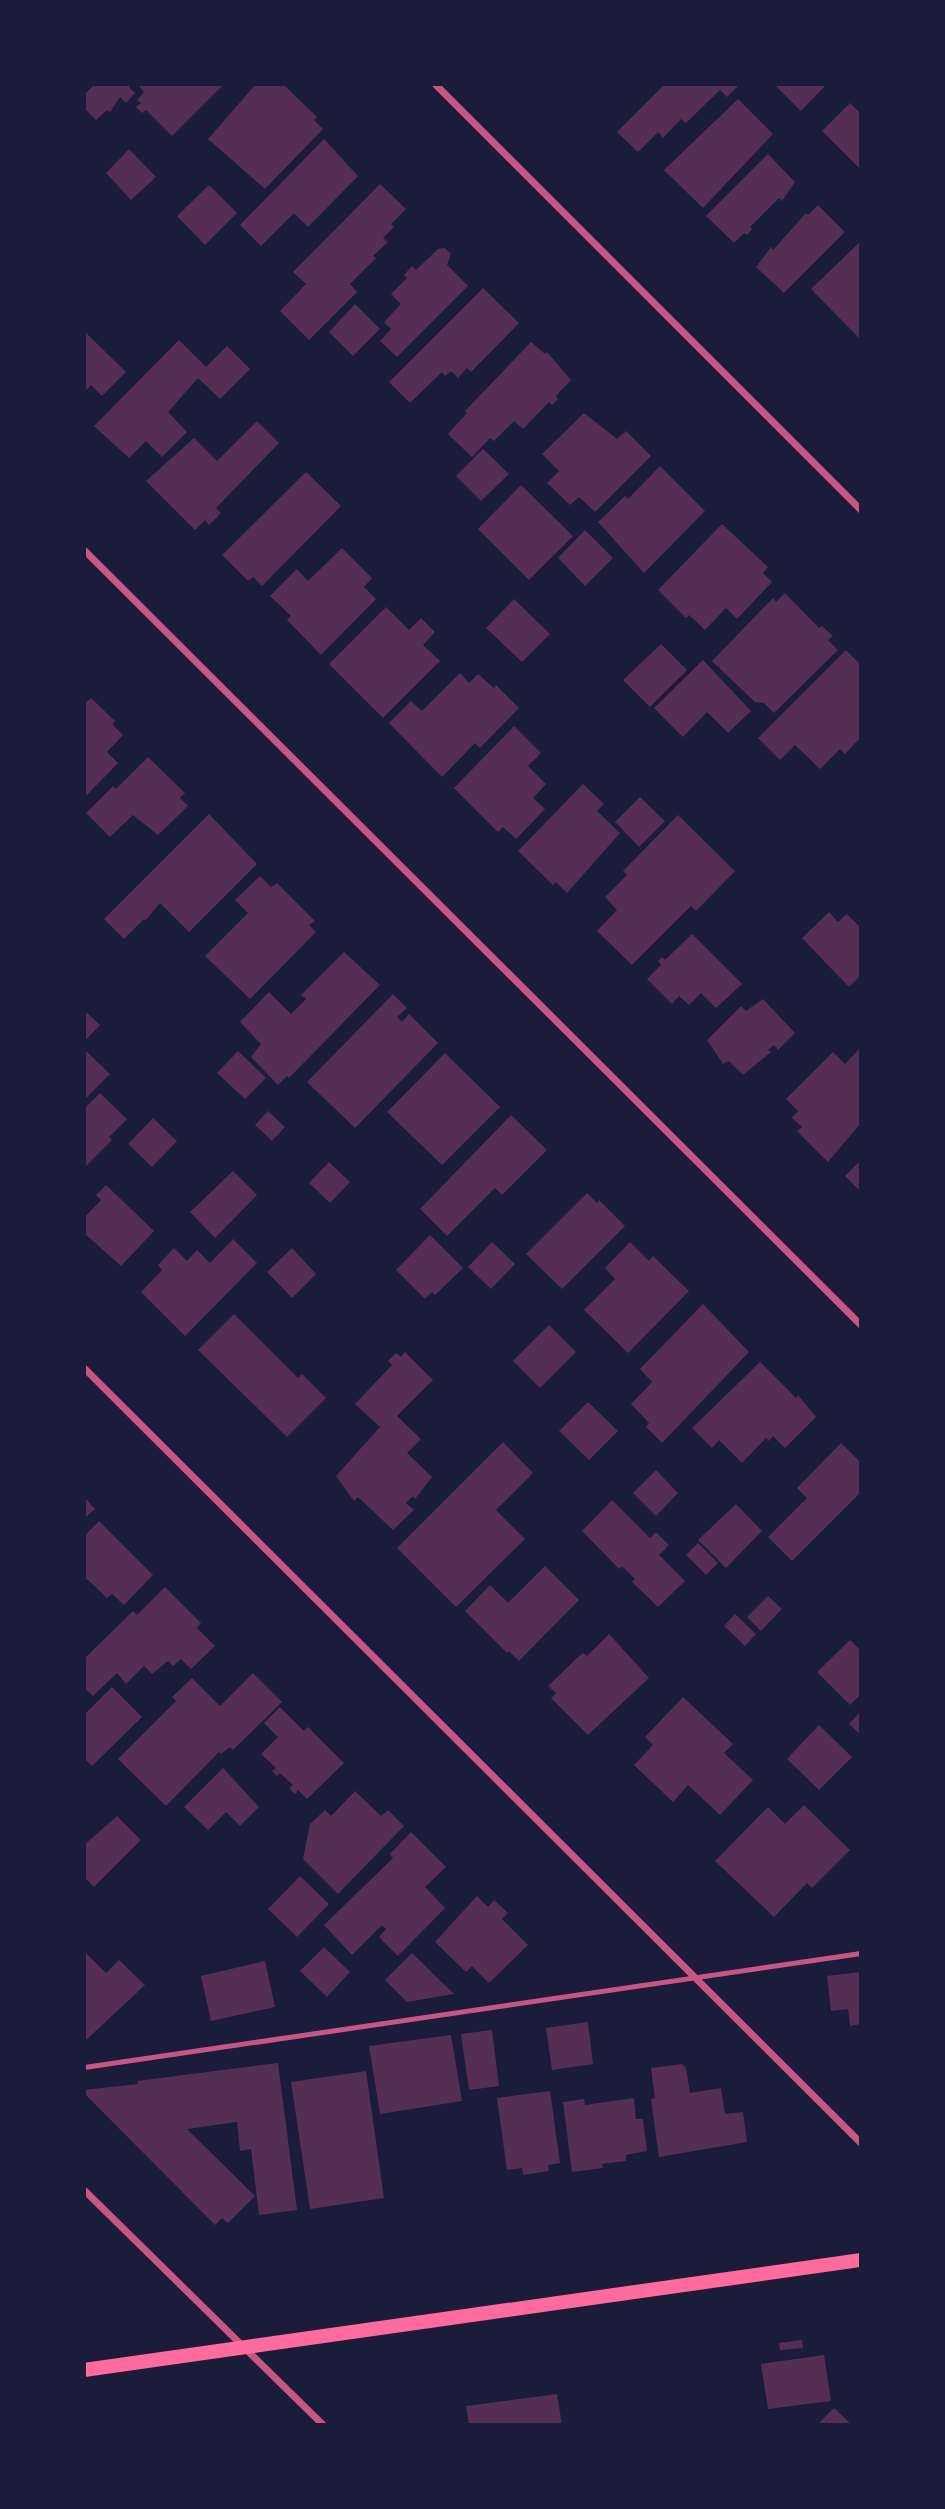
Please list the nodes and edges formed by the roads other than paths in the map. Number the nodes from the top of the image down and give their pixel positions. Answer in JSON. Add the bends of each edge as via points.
{"nodes":[{"id":1,"x":435,"y":84,"type":"edge"},
{"id":2,"x":861,"y":510,"type":"edge"},
{"id":3,"x":84,"y":550,"type":"edge"},
{"id":4,"x":861,"y":1325,"type":"edge"},
{"id":5,"x":84,"y":1368,"type":"edge"},
{"id":6,"x":861,"y":1953,"type":"edge"},
{"id":7,"x":694,"y":1976,"type":"junction"},
{"id":8,"x":84,"y":2067,"type":"edge"},
{"id":9,"x":861,"y":2143,"type":"edge"},
{"id":10,"x":84,"y":2190,"type":"edge"},
{"id":11,"x":861,"y":2260,"type":"edge"},
{"id":12,"x":243,"y":2348,"type":"junction"},
{"id":13,"x":84,"y":2370,"type":"edge"},
{"id":14,"x":323,"y":2425,"type":"edge"}],
"edges":[{"from":1,"to":2,"type":"street"},
{"from":3,"to":4,"type":"street"},
{"from":5,"to":7,"type":"street"},
{"from":6,"to":7,"type":"lane"},
{"from":7,"to":8,"type":"lane"},
{"from":7,"to":9,"type":"street"},
{"from":10,"to":12,"type":"street"},
{"from":11,"to":12,"type":"main road"},
{"from":12,"to":13,"type":"main road"},
{"from":12,"to":14,"type":"street"}]}
